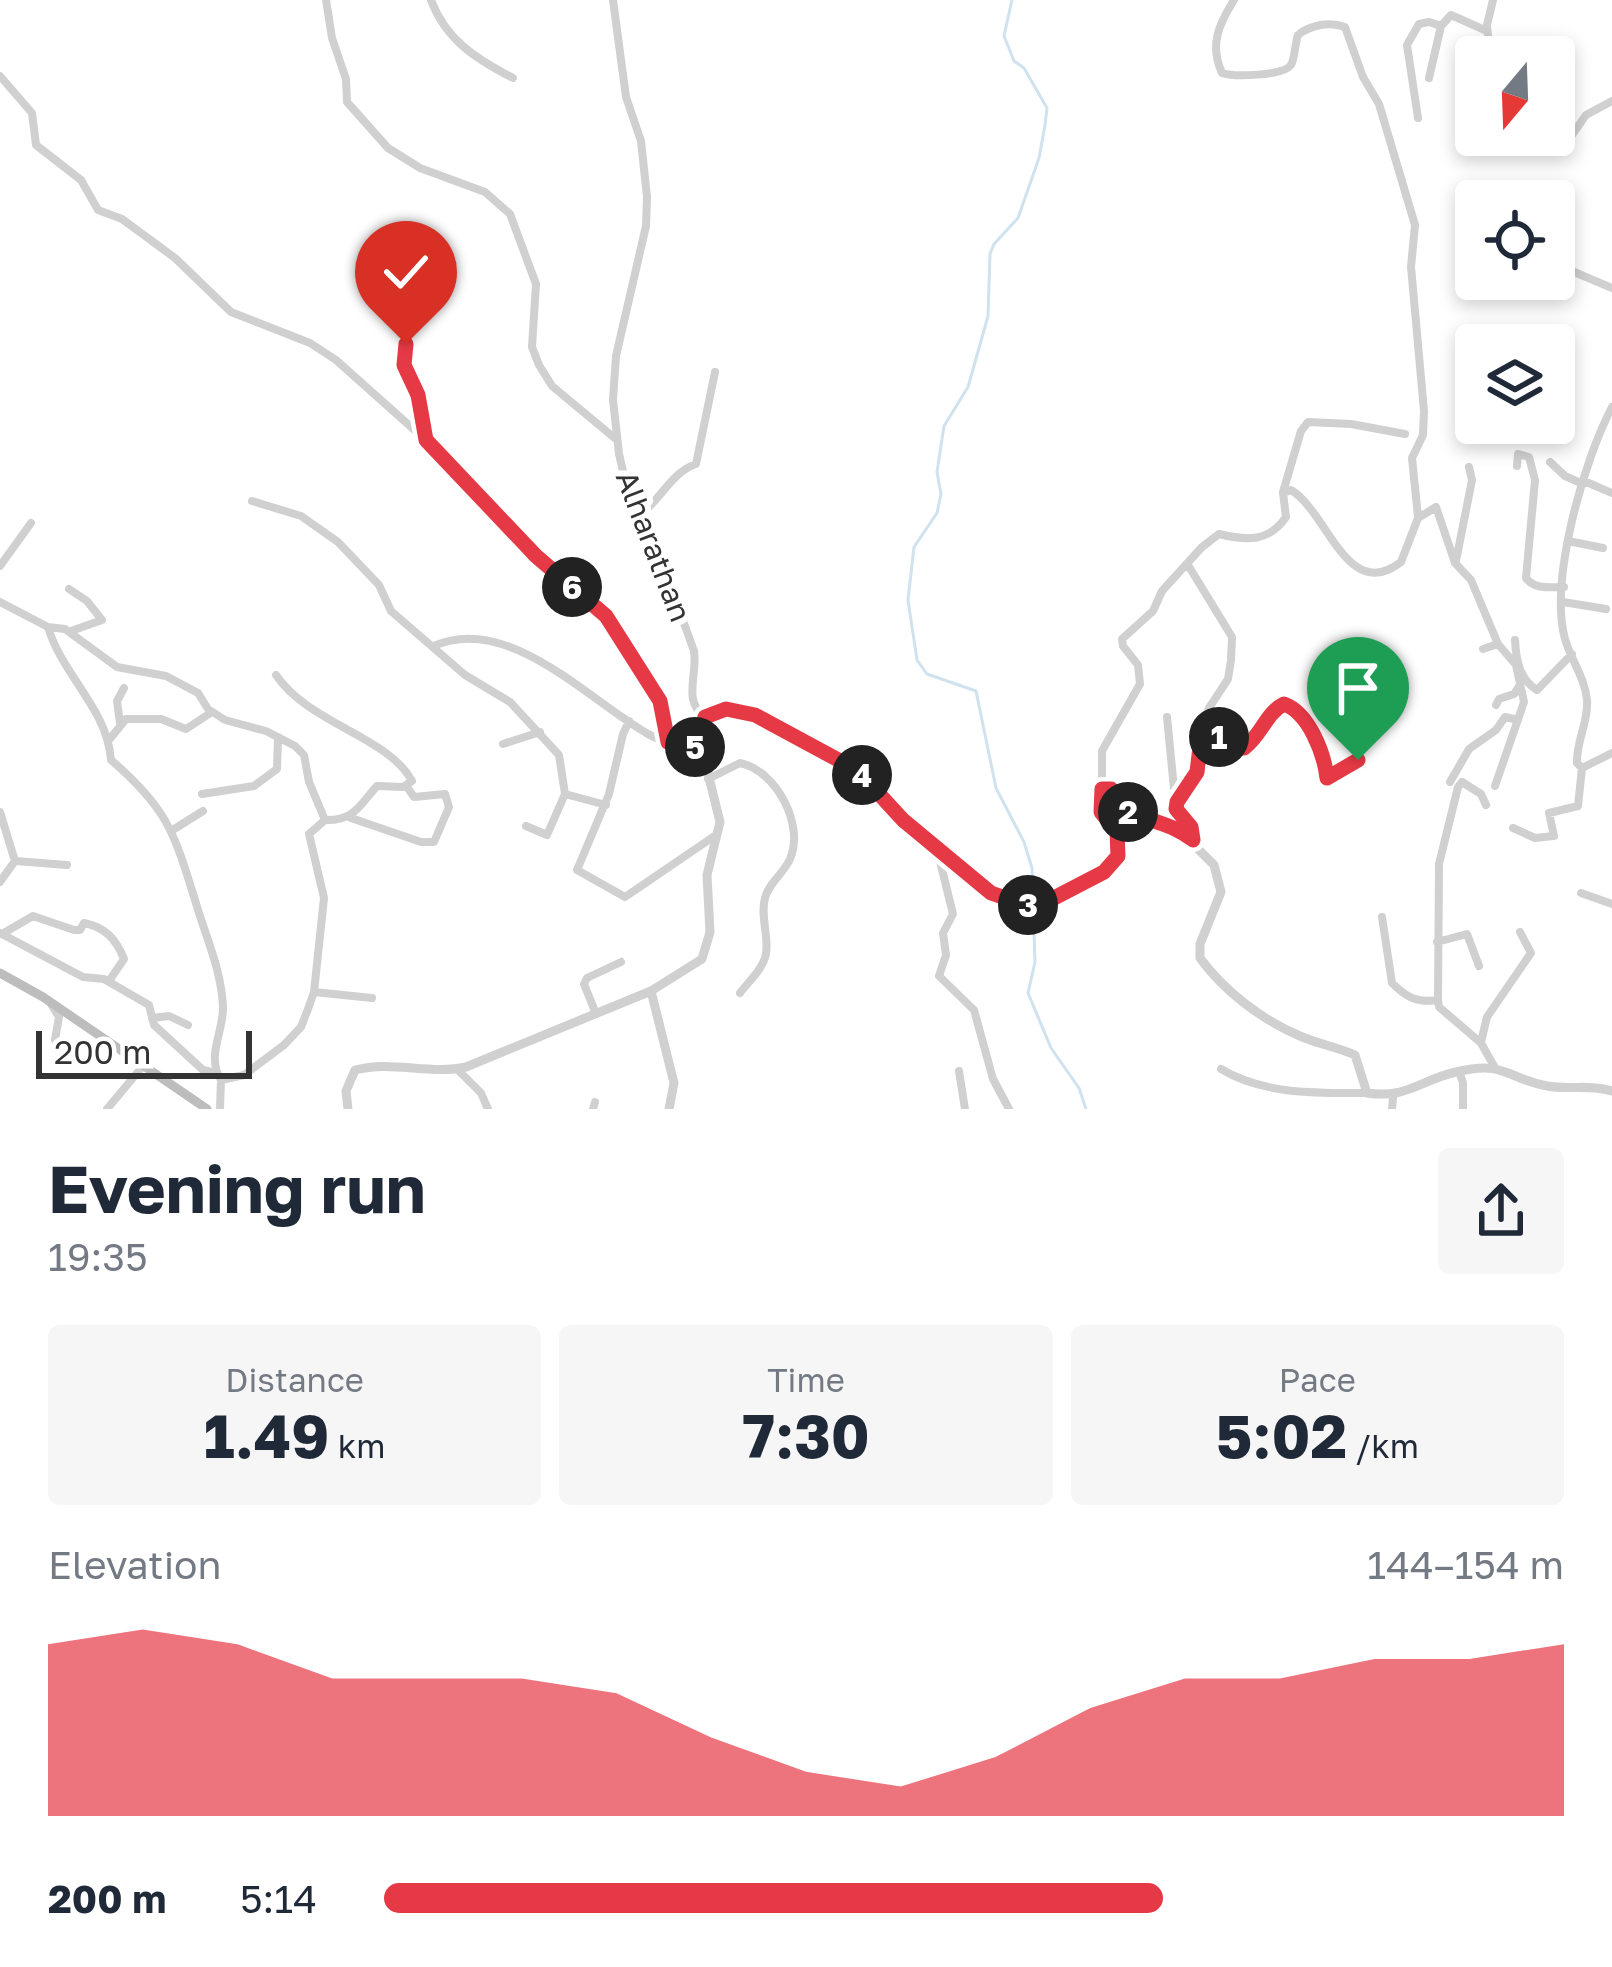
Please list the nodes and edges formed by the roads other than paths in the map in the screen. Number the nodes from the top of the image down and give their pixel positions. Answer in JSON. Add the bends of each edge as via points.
{"nodes":[{"id":1,"x":326,"y":0,"type":"edge"},
{"id":2,"x":431,"y":0,"type":"edge"},
{"id":3,"x":613,"y":0,"type":"edge"},
{"id":4,"x":1234,"y":0,"type":"edge"},
{"id":5,"x":1496,"y":0,"type":"edge"},
{"id":6,"x":1441,"y":26,"type":"junction"},
{"id":7,"x":1487,"y":32,"type":"junction"},
{"id":8,"x":1487,"y":36,"type":"edge"},
{"id":9,"x":0,"y":76,"type":"edge"},
{"id":10,"x":513,"y":78,"type":"dead end"},
{"id":11,"x":1429,"y":78,"type":"dead end"},
{"id":12,"x":1612,"y":101,"type":"edge"},
{"id":13,"x":1418,"y":118,"type":"dead end"},
{"id":14,"x":1575,"y":131,"type":"edge"},
{"id":15,"x":1575,"y":275,"type":"edge"},
{"id":16,"x":1612,"y":288,"type":"edge"},
{"id":17,"x":391,"y":314,"type":"dead end"},
{"id":18,"x":715,"y":372,"type":"dead end"},
{"id":19,"x":1612,"y":406,"type":"edge"},
{"id":20,"x":1602,"y":426,"type":"junction"},
{"id":21,"x":1612,"y":432,"type":"edge"},
{"id":22,"x":1405,"y":434,"type":"dead end"},
{"id":23,"x":426,"y":440,"type":"junction"},
{"id":24,"x":617,"y":440,"type":"junction"},
{"id":25,"x":1550,"y":463,"type":"dead end"},
{"id":26,"x":1517,"y":466,"type":"dead end"},
{"id":27,"x":1469,"y":467,"type":"dead end"},
{"id":28,"x":1583,"y":482,"type":"junction"},
{"id":29,"x":1282,"y":493,"type":"junction"},
{"id":30,"x":1612,"y":493,"type":"edge"},
{"id":31,"x":251,"y":501,"type":"dead end"},
{"id":32,"x":641,"y":514,"type":"junction"},
{"id":33,"x":1418,"y":518,"type":"junction"},
{"id":34,"x":31,"y":523,"type":"dead end"},
{"id":35,"x":1568,"y":541,"type":"junction"},
{"id":36,"x":1604,"y":548,"type":"dead end"},
{"id":37,"x":1455,"y":562,"type":"junction"},
{"id":38,"x":1188,"y":565,"type":"junction"},
{"id":39,"x":0,"y":566,"type":"edge"},
{"id":40,"x":1564,"y":586,"type":"junction"},
{"id":41,"x":69,"y":589,"type":"dead end"},
{"id":42,"x":0,"y":602,"type":"edge"},
{"id":43,"x":1563,"y":602,"type":"junction"},
{"id":44,"x":1606,"y":609,"type":"dead end"},
{"id":45,"x":48,"y":627,"type":"junction"},
{"id":46,"x":70,"y":632,"type":"junction"},
{"id":47,"x":1515,"y":640,"type":"dead end"},
{"id":48,"x":1498,"y":644,"type":"junction"},
{"id":49,"x":434,"y":646,"type":"junction"},
{"id":50,"x":1483,"y":649,"type":"dead end"},
{"id":51,"x":1572,"y":654,"type":"junction"},
{"id":52,"x":1516,"y":664,"type":"junction"},
{"id":53,"x":1560,"y":670,"type":"junction"},
{"id":54,"x":276,"y":675,"type":"dead end"},
{"id":55,"x":1584,"y":683,"type":"junction"},
{"id":56,"x":1521,"y":684,"type":"junction"},
{"id":57,"x":124,"y":688,"type":"dead end"},
{"id":58,"x":1496,"y":705,"type":"dead end"},
{"id":59,"x":212,"y":712,"type":"junction"},
{"id":60,"x":705,"y":717,"type":"junction"},
{"id":61,"x":1167,"y":717,"type":"dead end"},
{"id":62,"x":1518,"y":720,"type":"junction"},
{"id":63,"x":629,"y":721,"type":"junction"},
{"id":64,"x":119,"y":723,"type":"junction"},
{"id":65,"x":1202,"y":730,"type":"junction"},
{"id":66,"x":540,"y":732,"type":"junction"},
{"id":67,"x":278,"y":737,"type":"junction"},
{"id":68,"x":109,"y":740,"type":"junction"},
{"id":69,"x":668,"y":742,"type":"junction"},
{"id":70,"x":503,"y":744,"type":"dead end"},
{"id":71,"x":702,"y":749,"type":"junction"},
{"id":72,"x":1612,"y":753,"type":"edge"},
{"id":73,"x":1358,"y":760,"type":"dead end"},
{"id":74,"x":1582,"y":768,"type":"junction"},
{"id":75,"x":708,"y":779,"type":"junction"},
{"id":76,"x":1450,"y":782,"type":"dead end"},
{"id":77,"x":406,"y":786,"type":"junction"},
{"id":78,"x":1496,"y":786,"type":"dead end"},
{"id":79,"x":1102,"y":789,"type":"junction"},
{"id":80,"x":202,"y":794,"type":"dead end"},
{"id":81,"x":565,"y":794,"type":"junction"},
{"id":82,"x":1177,"y":802,"type":"junction"},
{"id":83,"x":605,"y":805,"type":"junction"},
{"id":84,"x":1486,"y":805,"type":"dead end"},
{"id":85,"x":203,"y":811,"type":"dead end"},
{"id":86,"x":0,"y":812,"type":"edge"},
{"id":87,"x":349,"y":818,"type":"junction"},
{"id":88,"x":325,"y":820,"type":"junction"},
{"id":89,"x":526,"y":826,"type":"dead end"},
{"id":90,"x":1513,"y":828,"type":"dead end"},
{"id":91,"x":171,"y":831,"type":"junction"},
{"id":92,"x":716,"y":835,"type":"junction"},
{"id":93,"x":1193,"y":840,"type":"junction"},
{"id":94,"x":936,"y":845,"type":"junction"},
{"id":95,"x":15,"y":861,"type":"junction"},
{"id":96,"x":67,"y":866,"type":"dead end"},
{"id":97,"x":0,"y":882,"type":"edge"},
{"id":98,"x":1581,"y":892,"type":"dead end"},
{"id":99,"x":1612,"y":904,"type":"edge"},
{"id":100,"x":1382,"y":917,"type":"dead end"},
{"id":101,"x":1520,"y":932,"type":"dead end"},
{"id":102,"x":1,"y":933,"type":"edge"},
{"id":103,"x":1437,"y":942,"type":"junction"},
{"id":104,"x":621,"y":962,"type":"dead end"},
{"id":105,"x":1479,"y":966,"type":"dead end"},
{"id":106,"x":0,"y":973,"type":"edge"},
{"id":107,"x":109,"y":981,"type":"junction"},
{"id":108,"x":314,"y":992,"type":"junction"},
{"id":109,"x":651,"y":992,"type":"junction"},
{"id":110,"x":740,"y":993,"type":"dead end"},
{"id":111,"x":372,"y":998,"type":"dead end"},
{"id":112,"x":1438,"y":1000,"type":"junction"},
{"id":113,"x":51,"y":1003,"type":"junction"},
{"id":114,"x":596,"y":1016,"type":"junction"},
{"id":115,"x":152,"y":1018,"type":"junction"},
{"id":116,"x":188,"y":1025,"type":"dead end"},
{"id":117,"x":58,"y":1043,"type":"dead end"},
{"id":118,"x":1480,"y":1043,"type":"junction"},
{"id":119,"x":143,"y":1066,"type":"junction"},
{"id":120,"x":1495,"y":1066,"type":"junction"},
{"id":121,"x":1221,"y":1069,"type":"dead end"},
{"id":122,"x":457,"y":1070,"type":"junction"},
{"id":123,"x":959,"y":1071,"type":"dead end"},
{"id":124,"x":1459,"y":1071,"type":"junction"},
{"id":125,"x":218,"y":1077,"type":"junction"},
{"id":126,"x":1612,"y":1091,"type":"edge"},
{"id":127,"x":1367,"y":1093,"type":"junction"},
{"id":128,"x":1392,"y":1103,"type":"edge"},
{"id":129,"x":107,"y":1109,"type":"edge"},
{"id":130,"x":207,"y":1109,"type":"edge"},
{"id":131,"x":220,"y":1109,"type":"edge"},
{"id":132,"x":348,"y":1109,"type":"edge"},
{"id":133,"x":488,"y":1109,"type":"edge"},
{"id":134,"x":670,"y":1109,"type":"edge"},
{"id":135,"x":965,"y":1109,"type":"edge"},
{"id":136,"x":1009,"y":1109,"type":"edge"},
{"id":137,"x":1463,"y":1109,"type":"edge"}],
"edges":[{"from":1,"to":24,"type":"street","via":[[347,103],[388,148],[485,192],[510,214],[536,284],[538,365]]},
{"from":2,"to":10,"type":"street","via":[[440,25],[475,59]]},
{"from":3,"to":24,"type":"street","name":"Alharathan","via":[[646,197],[616,356]]},
{"from":4,"to":33,"type":"street","via":[[1216,29],[1222,73],[1280,74],[1291,65],[1298,35],[1335,23],[1345,27],[1379,104],[1415,225],[1411,267],[1424,411],[1412,458]]},
{"from":5,"to":7,"type":"street"},
{"from":6,"to":7,"type":"street","via":[[1450,15]]},
{"from":6,"to":11,"type":"street"},
{"from":6,"to":13,"type":"street","via":[[1418,24],[1407,45]]},
{"from":7,"to":8,"type":"street"},
{"from":9,"to":23,"type":"street","via":[[32,113],[36,145],[81,180],[98,210],[175,258],[231,312],[336,360]]},
{"from":12,"to":14,"type":"street"},
{"from":15,"to":16,"type":"street"},
{"from":17,"to":23,"type":"street","via":[[406,344],[404,365]]},
{"from":18,"to":32,"type":"street","via":[[697,464],[682,469]]},
{"from":19,"to":20,"type":"street"},
{"from":20,"to":21,"type":"street"},
{"from":20,"to":28,"type":"street"},
{"from":22,"to":29,"type":"street","via":[[1308,422]]},
{"from":23,"to":69,"type":"street","via":[[536,556],[606,616],[660,701]]},
{"from":24,"to":32,"type":"street","name":"Alharathan"},
{"from":25,"to":28,"type":"street"},
{"from":26,"to":40,"type":"street","via":[[1518,454],[1528,457],[1535,480],[1526,578]]},
{"from":27,"to":37,"type":"street"},
{"from":28,"to":30,"type":"street"},
{"from":28,"to":35,"type":"street"},
{"from":29,"to":33,"type":"street","via":[[1298,494],[1348,565],[1366,572],[1401,562]]},
{"from":29,"to":38,"type":"street","via":[[1286,517],[1278,529],[1262,538],[1219,534]]},
{"from":31,"to":49,"type":"street","via":[[301,516],[338,542],[392,610]]},
{"from":32,"to":60,"type":"street","name":"Alharathan","via":[[694,651],[690,698]]},
{"from":33,"to":37,"type":"street","via":[[1436,507]]},
{"from":34,"to":39,"type":"street"},
{"from":35,"to":36,"type":"street"},
{"from":35,"to":40,"type":"street"},
{"from":37,"to":48,"type":"street"},
{"from":38,"to":65,"type":"street","via":[[1232,637],[1228,679]]},
{"from":38,"to":79,"type":"street","via":[[1122,639],[1140,684],[1102,751]]},
{"from":40,"to":43,"type":"street"},
{"from":41,"to":46,"type":"street","via":[[102,620]]},
{"from":42,"to":45,"type":"street"},
{"from":43,"to":44,"type":"street"},
{"from":43,"to":51,"type":"street"},
{"from":45,"to":46,"type":"street"},
{"from":45,"to":68,"type":"street"},
{"from":46,"to":59,"type":"street","via":[[117,668],[166,676],[198,692]]},
{"from":47,"to":52,"type":"street"},
{"from":48,"to":50,"type":"street"},
{"from":48,"to":52,"type":"street"},
{"from":49,"to":63,"type":"street","via":[[483,636],[580,684]]},
{"from":49,"to":66,"type":"street"},
{"from":51,"to":53,"type":"street"},
{"from":51,"to":55,"type":"street"},
{"from":52,"to":53,"type":"street","via":[[1537,690]]},
{"from":52,"to":56,"type":"street"},
{"from":53,"to":55,"type":"street"},
{"from":54,"to":77,"type":"street","via":[[301,703],[396,762],[410,776]]},
{"from":55,"to":74,"type":"street","via":[[1588,706],[1576,743]]},
{"from":56,"to":58,"type":"street"},
{"from":56,"to":62,"type":"street"},
{"from":57,"to":64,"type":"street"},
{"from":59,"to":64,"type":"street","via":[[187,729],[160,719]]},
{"from":59,"to":67,"type":"street"},
{"from":60,"to":71,"type":"street","name":"Alharathan"},
{"from":60,"to":94,"type":"street","via":[[726,709],[755,715],[857,770]]},
{"from":61,"to":82,"type":"street"},
{"from":62,"to":76,"type":"street","via":[[1505,717],[1469,749]]},
{"from":62,"to":78,"type":"street"},
{"from":63,"to":69,"type":"street"},
{"from":63,"to":83,"type":"street"},
{"from":64,"to":68,"type":"street"},
{"from":65,"to":73,"type":"street","via":[[1244,748],[1284,704],[1314,737],[1327,778]]},
{"from":65,"to":82,"type":"street","via":[[1197,772]]},
{"from":66,"to":70,"type":"street"},
{"from":66,"to":81,"type":"street","via":[[559,754]]},
{"from":67,"to":80,"type":"street","via":[[277,769],[254,786]]},
{"from":67,"to":88,"type":"street","via":[[304,755]]},
{"from":68,"to":91,"type":"street","via":[[111,760],[144,789]]},
{"from":69,"to":71,"type":"street"},
{"from":71,"to":75,"type":"street","name":"Alharathan"},
{"from":72,"to":74,"type":"street"},
{"from":74,"to":90,"type":"street","via":[[1578,806],[1549,813],[1553,836]]},
{"from":75,"to":92,"type":"street","name":"Alharathan","via":[[719,809]]},
{"from":75,"to":110,"type":"street","via":[[740,763],[758,769],[790,814],[795,838],[765,895],[766,953]]},
{"from":77,"to":87,"type":"street","via":[[377,786]]},
{"from":77,"to":87,"type":"street","via":[[414,797],[445,794],[449,807],[434,842]]},
{"from":79,"to":93,"type":"street","via":[[1111,789],[1127,812]]},
{"from":79,"to":94,"type":"street","via":[[1101,812],[1117,832],[1118,856],[1046,902],[991,893]]},
{"from":81,"to":83,"type":"street"},
{"from":81,"to":89,"type":"street","via":[[547,835]]},
{"from":82,"to":93,"type":"street"},
{"from":83,"to":92,"type":"street","via":[[577,870],[625,897]]},
{"from":84,"to":103,"type":"street","via":[[1481,794],[1458,787],[1439,864]]},
{"from":85,"to":91,"type":"street"},
{"from":86,"to":95,"type":"street"},
{"from":87,"to":88,"type":"street"},
{"from":88,"to":108,"type":"street","via":[[309,834],[323,898]]},
{"from":91,"to":125,"type":"street","via":[[223,1008]]},
{"from":92,"to":109,"type":"street","name":"Alharathan","via":[[702,959]]},
{"from":93,"to":127,"type":"street","via":[[1214,865],[1221,892],[1200,958],[1248,1005],[1297,1035],[1355,1055]]},
{"from":94,"to":136,"type":"street","via":[[952,914],[939,976],[974,1010]]},
{"from":95,"to":96,"type":"street"},
{"from":95,"to":97,"type":"street"},
{"from":98,"to":99,"type":"street"},
{"from":100,"to":112,"type":"street","via":[[1392,983],[1408,998]]},
{"from":101,"to":118,"type":"street","via":[[1531,953],[1487,1017]]},
{"from":102,"to":107,"type":"street","via":[[83,977]]},
{"from":102,"to":107,"type":"street","via":[[33,916],[80,930],[96,925],[124,959]]},
{"from":103,"to":105,"type":"street","via":[[1467,934]]},
{"from":103,"to":112,"type":"street"},
{"from":104,"to":114,"type":"street","via":[[586,978]]},
{"from":106,"to":113,"type":"main road"},
{"from":107,"to":115,"type":"street","via":[[149,1005]]},
{"from":108,"to":111,"type":"street"},
{"from":108,"to":125,"type":"street","via":[[284,1045],[244,1075]]},
{"from":109,"to":114,"type":"street","name":"Alharathan"},
{"from":109,"to":134,"type":"street","via":[[674,1083]]},
{"from":112,"to":118,"type":"street"},
{"from":113,"to":117,"type":"street"},
{"from":113,"to":119,"type":"main road"},
{"from":114,"to":122,"type":"street","name":"Alharathan"},
{"from":115,"to":116,"type":"street"},
{"from":115,"to":125,"type":"street"},
{"from":118,"to":120,"type":"street"},
{"from":119,"to":129,"type":"street"},
{"from":119,"to":130,"type":"main road"},
{"from":120,"to":124,"type":"street"},
{"from":120,"to":126,"type":"street","via":[[1547,1086]]},
{"from":121,"to":127,"type":"street","via":[[1297,1093]]},
{"from":122,"to":132,"type":"street","name":"Alharathan","via":[[362,1067],[349,1079]]},
{"from":122,"to":133,"type":"street"},
{"from":123,"to":135,"type":"street"},
{"from":124,"to":128,"type":"street"},
{"from":124,"to":137,"type":"street"},
{"from":125,"to":131,"type":"street"},
{"from":127,"to":128,"type":"street"}]}
